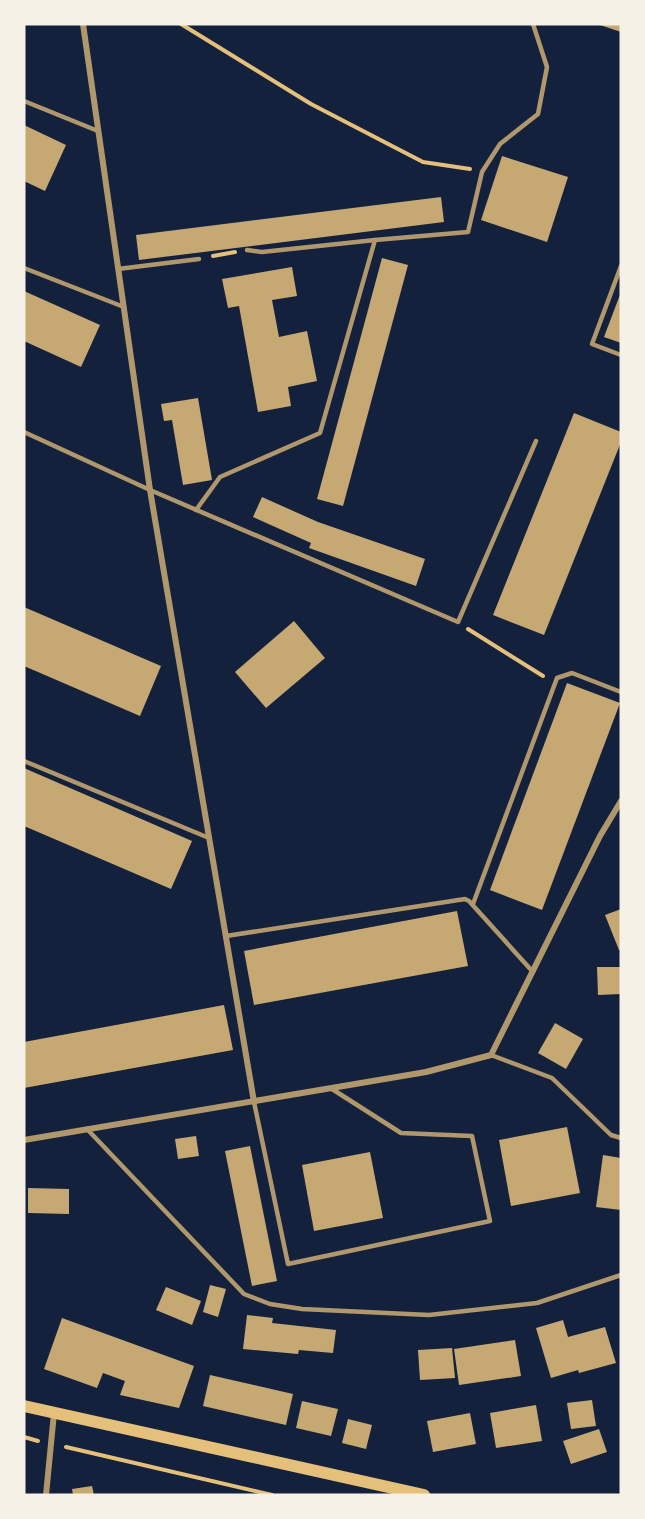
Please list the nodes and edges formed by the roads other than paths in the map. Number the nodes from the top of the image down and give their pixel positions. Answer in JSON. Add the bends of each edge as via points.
{"nodes":[{"id":1,"x":83,"y":24,"type":"edge"},
{"id":2,"x":533,"y":24,"type":"edge"},
{"id":3,"x":24,"y":101,"type":"edge"},
{"id":4,"x":98,"y":131,"type":"junction"},
{"id":5,"x":375,"y":240,"type":"junction"},
{"id":6,"x":247,"y":250,"type":"dead end"},
{"id":7,"x":199,"y":259,"type":"road end"},
{"id":8,"x":621,"y":266,"type":"edge"},
{"id":9,"x":24,"y":268,"type":"edge"},
{"id":10,"x":118,"y":269,"type":"junction"},
{"id":11,"x":124,"y":308,"type":"junction"},
{"id":12,"x":621,"y":355,"type":"edge"},
{"id":13,"x":24,"y":432,"type":"edge"},
{"id":14,"x":536,"y":441,"type":"dead end"},
{"id":15,"x":150,"y":490,"type":"junction"},
{"id":16,"x":196,"y":510,"type":"junction"},
{"id":17,"x":621,"y":692,"type":"edge"},
{"id":18,"x":24,"y":761,"type":"edge"},
{"id":19,"x":621,"y":801,"type":"edge"},
{"id":20,"x":209,"y":838,"type":"junction"},
{"id":21,"x":473,"y":904,"type":"junction"},
{"id":22,"x":226,"y":936,"type":"junction"},
{"id":23,"x":533,"y":972,"type":"junction"},
{"id":24,"x":491,"y":1054,"type":"junction"},
{"id":25,"x":332,"y":1089,"type":"junction"},
{"id":26,"x":254,"y":1102,"type":"junction"},
{"id":27,"x":87,"y":1129,"type":"junction"},
{"id":28,"x":621,"y":1138,"type":"edge"},
{"id":29,"x":24,"y":1140,"type":"edge"},
{"id":30,"x":621,"y":1275,"type":"edge"},
{"id":31,"x":24,"y":1406,"type":"edge"},
{"id":32,"x":54,"y":1413,"type":"junction"},
{"id":33,"x":46,"y":1495,"type":"edge"},
{"id":34,"x":424,"y":1495,"type":"edge"}],
"edges":[{"from":1,"to":4,"type":"street"},
{"from":2,"to":5,"type":"lane","via":[[547,67],[538,114],[500,144],[482,172],[468,232]]},
{"from":3,"to":4,"type":"lane"},
{"from":4,"to":10,"type":"street"},
{"from":5,"to":6,"type":"lane","via":[[262,252]]},
{"from":5,"to":16,"type":"lane","via":[[320,434],[220,477]]},
{"from":7,"to":10,"type":"lane"},
{"from":8,"to":12,"type":"lane","via":[[592,344]]},
{"from":9,"to":11,"type":"lane"},
{"from":10,"to":11,"type":"street"},
{"from":11,"to":15,"type":"street"},
{"from":13,"to":15,"type":"lane"},
{"from":14,"to":16,"type":"lane","via":[[458,622]]},
{"from":15,"to":16,"type":"lane"},
{"from":15,"to":20,"type":"street"},
{"from":17,"to":21,"type":"lane","via":[[572,673],[557,678]]},
{"from":18,"to":20,"type":"lane"},
{"from":19,"to":23,"type":"street"},
{"from":20,"to":22,"type":"street"},
{"from":21,"to":22,"type":"lane","via":[[465,898]]},
{"from":21,"to":23,"type":"lane"},
{"from":22,"to":26,"type":"street"},
{"from":23,"to":24,"type":"street"},
{"from":24,"to":25,"type":"street","via":[[426,1072]]},
{"from":24,"to":28,"type":"lane","via":[[552,1078],[611,1135]]},
{"from":25,"to":26,"type":"street"},
{"from":25,"to":26,"type":"lane","via":[[401,1133],[472,1136],[490,1221],[288,1264]]},
{"from":26,"to":27,"type":"street"},
{"from":27,"to":29,"type":"street"},
{"from":27,"to":30,"type":"lane","via":[[244,1294],[270,1304],[302,1310],[429,1315],[537,1303]]},
{"from":31,"to":32,"type":"main road"},
{"from":32,"to":33,"type":"street"},
{"from":32,"to":34,"type":"main road"}]}
